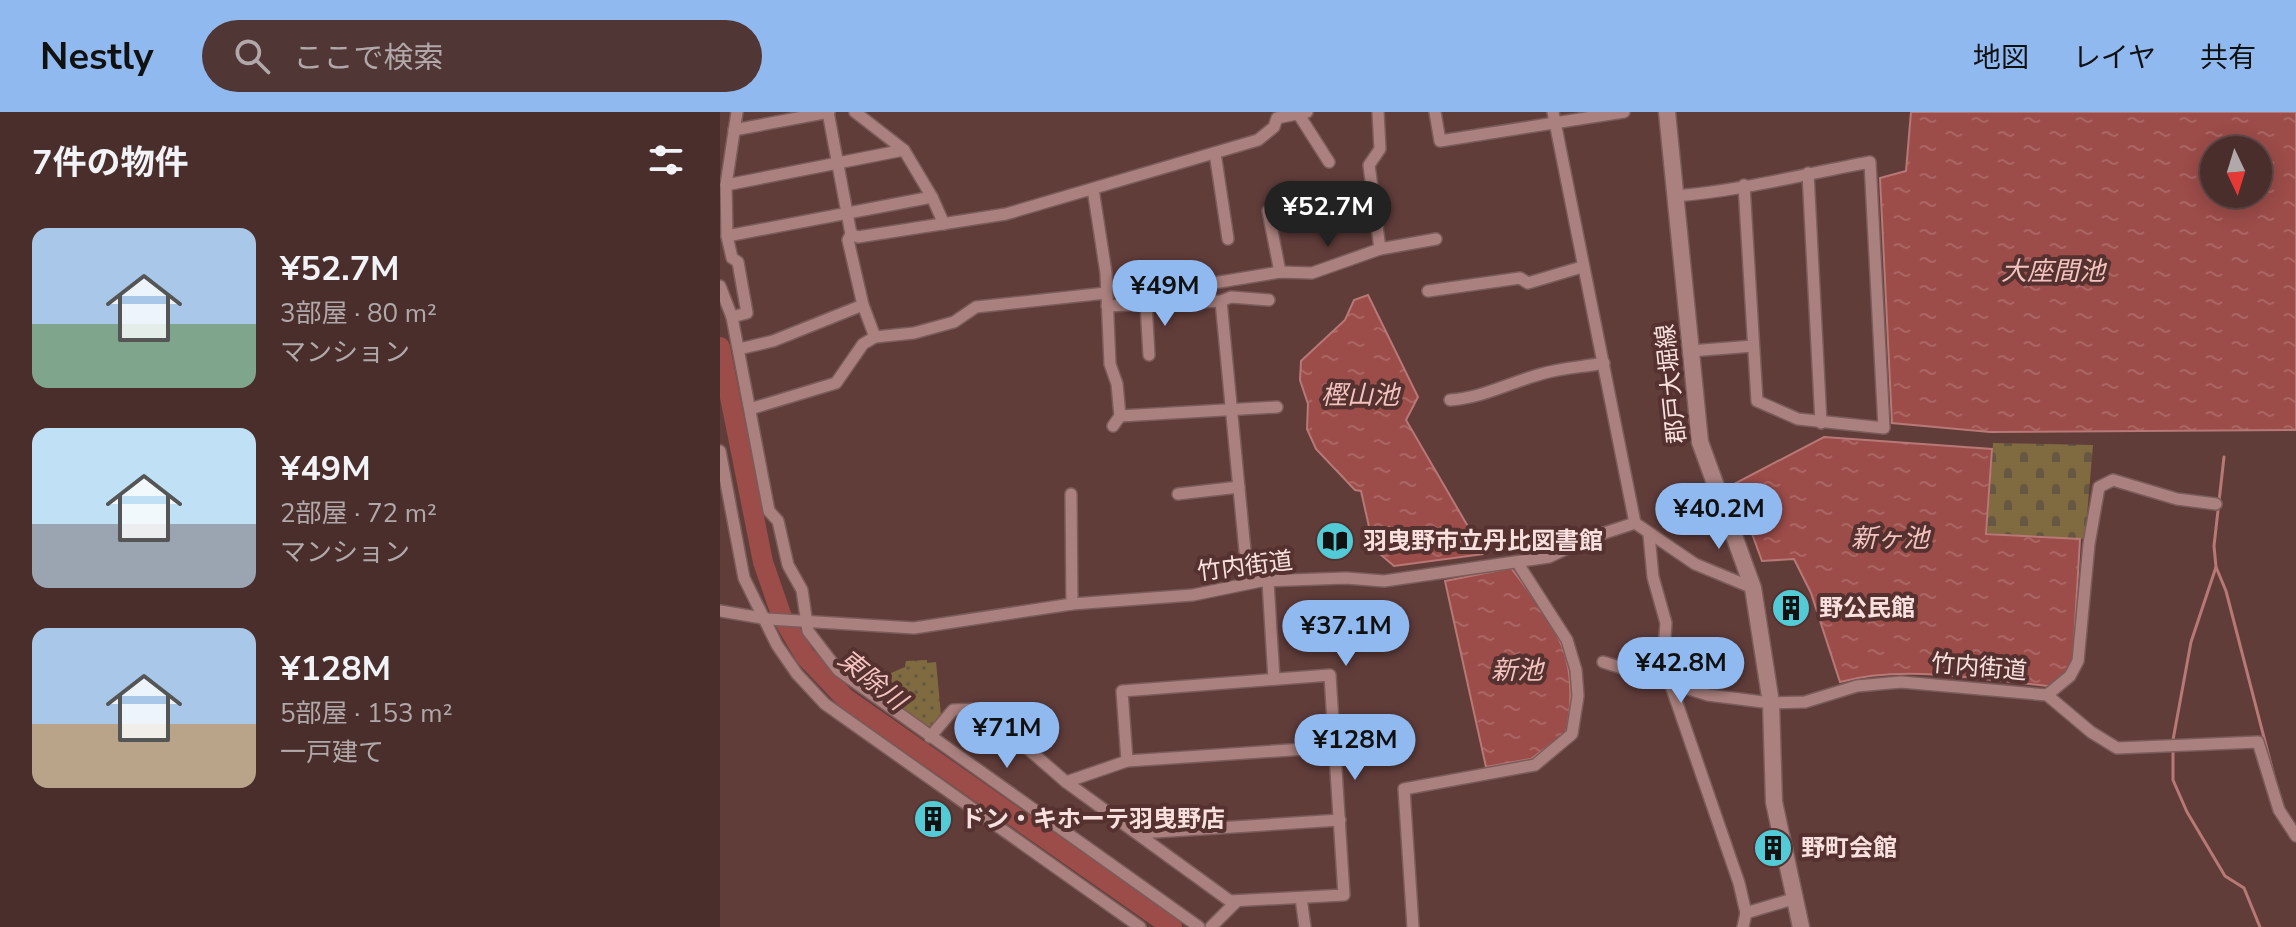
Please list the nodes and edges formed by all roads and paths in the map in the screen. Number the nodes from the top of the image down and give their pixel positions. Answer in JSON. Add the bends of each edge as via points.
{"nodes":[{"id":1,"x":737,"y":112,"type":"edge"},
{"id":2,"x":828,"y":112,"type":"edge"},
{"id":3,"x":855,"y":112,"type":"edge"},
{"id":4,"x":1378,"y":112,"type":"edge"},
{"id":5,"x":1435,"y":112,"type":"edge"},
{"id":6,"x":1624,"y":112,"type":"edge"},
{"id":7,"x":1667,"y":112,"type":"edge"},
{"id":8,"x":1303,"y":114,"type":"edge"},
{"id":9,"x":1275,"y":115,"type":"edge"},
{"id":10,"x":1554,"y":118,"type":"edge"},
{"id":11,"x":734,"y":130,"type":"junction"},
{"id":12,"x":904,"y":150,"type":"junction"},
{"id":13,"x":1215,"y":153,"type":"junction"},
{"id":14,"x":837,"y":161,"type":"junction"},
{"id":15,"x":1329,"y":162,"type":"dead end"},
{"id":16,"x":1808,"y":173,"type":"junction"},
{"id":17,"x":726,"y":185,"type":"junction"},
{"id":18,"x":1744,"y":185,"type":"junction"},
{"id":19,"x":1093,"y":189,"type":"junction"},
{"id":20,"x":1675,"y":196,"type":"junction"},
{"id":21,"x":932,"y":197,"type":"junction"},
{"id":22,"x":1268,"y":211,"type":"dead end"},
{"id":23,"x":847,"y":213,"type":"junction"},
{"id":24,"x":944,"y":224,"type":"junction"},
{"id":25,"x":851,"y":234,"type":"junction"},
{"id":26,"x":727,"y":236,"type":"junction"},
{"id":27,"x":1228,"y":239,"type":"dead end"},
{"id":28,"x":1436,"y":239,"type":"dead end"},
{"id":29,"x":1380,"y":249,"type":"junction"},
{"id":30,"x":1582,"y":267,"type":"junction"},
{"id":31,"x":1280,"y":272,"type":"junction"},
{"id":32,"x":720,"y":286,"type":"edge"},
{"id":33,"x":1171,"y":290,"type":"dead end"},
{"id":34,"x":1428,"y":291,"type":"dead end"},
{"id":35,"x":1106,"y":293,"type":"junction"},
{"id":36,"x":1269,"y":300,"type":"dead end"},
{"id":37,"x":1221,"y":301,"type":"junction"},
{"id":38,"x":1146,"y":304,"type":"junction"},
{"id":39,"x":863,"y":305,"type":"junction"},
{"id":40,"x":1107,"y":306,"type":"junction"},
{"id":41,"x":732,"y":317,"type":"junction"},
{"id":42,"x":875,"y":337,"type":"junction"},
{"id":43,"x":1753,"y":346,"type":"junction"},
{"id":44,"x":739,"y":349,"type":"junction"},
{"id":45,"x":1691,"y":351,"type":"junction"},
{"id":46,"x":1149,"y":355,"type":"dead end"},
{"id":47,"x":1604,"y":363,"type":"junction"},
{"id":48,"x":1450,"y":400,"type":"dead end"},
{"id":49,"x":1277,"y":407,"type":"dead end"},
{"id":50,"x":750,"y":409,"type":"junction"},
{"id":51,"x":1230,"y":411,"type":"junction"},
{"id":52,"x":1821,"y":423,"type":"junction"},
{"id":53,"x":720,"y":451,"type":"edge"},
{"id":54,"x":1239,"y":487,"type":"junction"},
{"id":55,"x":1071,"y":494,"type":"dead end"},
{"id":56,"x":1178,"y":494,"type":"dead end"},
{"id":57,"x":2216,"y":504,"type":"dead end"},
{"id":58,"x":1635,"y":523,"type":"junction"},
{"id":59,"x":1649,"y":535,"type":"junction"},
{"id":60,"x":1517,"y":562,"type":"junction"},
{"id":61,"x":1264,"y":581,"type":"junction"},
{"id":62,"x":1753,"y":588,"type":"junction"},
{"id":63,"x":1072,"y":604,"type":"junction"},
{"id":64,"x":720,"y":611,"type":"edge"},
{"id":65,"x":764,"y":619,"type":"junction"},
{"id":66,"x":800,"y":622,"type":"junction"},
{"id":67,"x":1603,"y":662,"type":"dead end"},
{"id":68,"x":1274,"y":679,"type":"junction"},
{"id":69,"x":1670,"y":683,"type":"junction"},
{"id":70,"x":2047,"y":695,"type":"junction"},
{"id":71,"x":1771,"y":703,"type":"junction"},
{"id":72,"x":930,"y":737,"type":"junction"},
{"id":73,"x":1335,"y":747,"type":"junction"},
{"id":74,"x":1127,"y":761,"type":"junction"},
{"id":75,"x":1066,"y":782,"type":"junction"},
{"id":76,"x":1340,"y":820,"type":"junction"},
{"id":77,"x":1139,"y":833,"type":"junction"},
{"id":78,"x":2296,"y":836,"type":"edge"},
{"id":79,"x":1301,"y":898,"type":"junction"},
{"id":80,"x":1796,"y":898,"type":"junction"},
{"id":81,"x":1236,"y":902,"type":"junction"},
{"id":82,"x":1746,"y":913,"type":"junction"},
{"id":83,"x":1140,"y":927,"type":"edge"},
{"id":84,"x":1199,"y":927,"type":"edge"},
{"id":85,"x":1211,"y":927,"type":"edge"},
{"id":86,"x":1305,"y":927,"type":"edge"},
{"id":87,"x":1413,"y":927,"type":"edge"},
{"id":88,"x":1743,"y":927,"type":"edge"},
{"id":89,"x":1801,"y":927,"type":"edge"}],
"edges":[{"from":1,"to":11,"type":"street"},
{"from":2,"to":11,"type":"street"},
{"from":2,"to":14,"type":"street"},
{"from":3,"to":12,"type":"street"},
{"from":4,"to":29,"type":"street","via":[[1380,149],[1369,165]]},
{"from":5,"to":10,"type":"street","via":[[1440,141]]},
{"from":6,"to":10,"type":"street"},
{"from":7,"to":20,"type":"main road","name":"郡戸大堀線"},
{"from":8,"to":9,"type":"street"},
{"from":8,"to":15,"type":"street"},
{"from":9,"to":13,"type":"street","via":[[1274,127],[1258,140]]},
{"from":10,"to":30,"type":"street"},
{"from":11,"to":17,"type":"street"},
{"from":12,"to":14,"type":"street"},
{"from":12,"to":21,"type":"street"},
{"from":13,"to":19,"type":"street"},
{"from":13,"to":27,"type":"street"},
{"from":14,"to":17,"type":"street"},
{"from":14,"to":23,"type":"street"},
{"from":16,"to":18,"type":"street"},
{"from":16,"to":52,"type":"street"},
{"from":16,"to":52,"type":"street","via":[[1870,162],[1884,428]]},
{"from":17,"to":26,"type":"street"},
{"from":18,"to":20,"type":"street"},
{"from":18,"to":43,"type":"street"},
{"from":19,"to":24,"type":"street","via":[[1006,214]]},
{"from":19,"to":35,"type":"street"},
{"from":20,"to":45,"type":"main road","name":"郡戸大堀線"},
{"from":21,"to":23,"type":"street"},
{"from":21,"to":24,"type":"street"},
{"from":22,"to":31,"type":"street"},
{"from":23,"to":25,"type":"street"},
{"from":23,"to":26,"type":"street"},
{"from":24,"to":25,"type":"street"},
{"from":25,"to":39,"type":"street"},
{"from":26,"to":41,"type":"street","via":[[738,262],[747,313]]},
{"from":28,"to":29,"type":"street"},
{"from":29,"to":31,"type":"street","via":[[1312,273]]},
{"from":30,"to":34,"type":"street","via":[[1528,283],[1520,278]]},
{"from":30,"to":47,"type":"street"},
{"from":31,"to":33,"type":"street"},
{"from":32,"to":41,"type":"street"},
{"from":35,"to":40,"type":"street"},
{"from":35,"to":42,"type":"street","via":[[976,307],[954,322]]},
{"from":36,"to":37,"type":"street"},
{"from":37,"to":38,"type":"street"},
{"from":37,"to":51,"type":"street"},
{"from":38,"to":40,"type":"street"},
{"from":38,"to":46,"type":"street"},
{"from":39,"to":42,"type":"street"},
{"from":39,"to":44,"type":"street"},
{"from":40,"to":51,"type":"street","via":[[1116,421]]},
{"from":41,"to":44,"type":"street"},
{"from":42,"to":50,"type":"street","via":[[863,344],[836,383]]},
{"from":43,"to":45,"type":"street"},
{"from":43,"to":52,"type":"street","via":[[1757,401]]},
{"from":44,"to":50,"type":"street"},
{"from":45,"to":62,"type":"main road","name":"郡戸大堀線","via":[[1700,442]]},
{"from":47,"to":48,"type":"street","via":[[1547,372],[1478,398]]},
{"from":47,"to":58,"type":"street"},
{"from":49,"to":51,"type":"street"},
{"from":50,"to":66,"type":"street","via":[[769,511],[778,521],[788,565],[802,590]]},
{"from":51,"to":54,"type":"street"},
{"from":53,"to":65,"type":"street","via":[[744,578]]},
{"from":54,"to":56,"type":"street"},
{"from":54,"to":61,"type":"street","via":[[1245,551]]},
{"from":55,"to":63,"type":"street"},
{"from":57,"to":70,"type":"street","via":[[2113,480],[2099,487],[2078,661],[2070,676]]},
{"from":58,"to":59,"type":"street"},
{"from":58,"to":60,"type":"street","name":"竹内街道","via":[[1549,557]]},
{"from":59,"to":62,"type":"street","via":[[1695,564]]},
{"from":59,"to":69,"type":"street","via":[[1653,577],[1666,623]]},
{"from":60,"to":61,"type":"street","name":"竹内街道","via":[[1384,581]]},
{"from":60,"to":87,"type":"street","via":[[1567,640],[1576,670],[1574,726],[1563,744],[1535,765],[1404,789]]},
{"from":61,"to":63,"type":"street","name":"竹内街道","via":[[1193,595]]},
{"from":61,"to":68,"type":"street"},
{"from":62,"to":71,"type":"main road","name":"郡戸大堀線"},
{"from":63,"to":66,"type":"street","name":"竹内街道","via":[[914,628]]},
{"from":64,"to":65,"type":"street","name":"竹内街道"},
{"from":65,"to":66,"type":"street","name":"竹内街道"},
{"from":65,"to":83,"type":"street","via":[[797,674],[825,704]]},
{"from":66,"to":72,"type":"street","via":[[852,683]]},
{"from":67,"to":69,"type":"street","name":"竹内街道"},
{"from":68,"to":73,"type":"street","via":[[1330,675]]},
{"from":68,"to":74,"type":"street","via":[[1122,691]]},
{"from":69,"to":71,"type":"street","name":"竹内街道","via":[[1708,695]]},
{"from":69,"to":82,"type":"street"},
{"from":70,"to":71,"type":"street","name":"竹内街道","via":[[1901,682],[1857,686],[1805,702]]},
{"from":70,"to":78,"type":"street","name":"竹内街道","via":[[2117,748],[2258,742],[2279,810]]},
{"from":71,"to":80,"type":"main road","name":"郡戸大堀線","via":[[1774,802]]},
{"from":72,"to":75,"type":"street","via":[[953,710],[982,709]]},
{"from":72,"to":84,"type":"street"},
{"from":73,"to":74,"type":"street"},
{"from":73,"to":76,"type":"street"},
{"from":74,"to":75,"type":"street"},
{"from":75,"to":77,"type":"street"},
{"from":76,"to":77,"type":"street"},
{"from":76,"to":79,"type":"street","via":[[1344,895]]},
{"from":77,"to":81,"type":"street"},
{"from":79,"to":81,"type":"street"},
{"from":79,"to":86,"type":"street"},
{"from":80,"to":82,"type":"street"},
{"from":80,"to":89,"type":"main road","name":"郡戸大堀線"},
{"from":81,"to":85,"type":"street"},
{"from":82,"to":88,"type":"street"}]}
